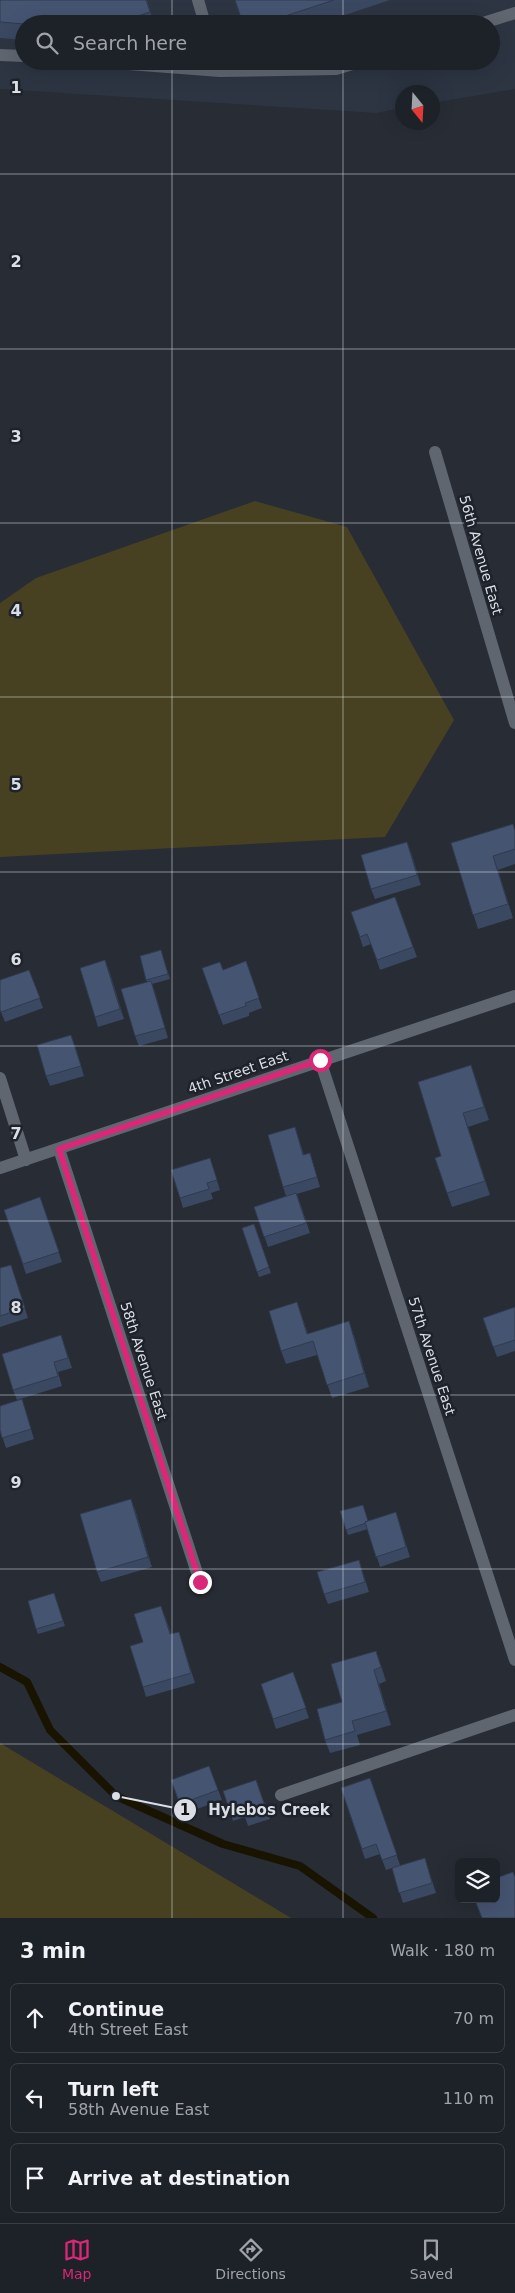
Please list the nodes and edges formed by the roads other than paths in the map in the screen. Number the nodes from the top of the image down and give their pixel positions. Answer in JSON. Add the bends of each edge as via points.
{"nodes":[{"id":1,"x":198,"y":0,"type":"edge"},
{"id":2,"x":515,"y":13,"type":"edge"},
{"id":3,"x":202,"y":15,"type":"edge"},
{"id":4,"x":500,"y":18,"type":"edge"},
{"id":5,"x":0,"y":54,"type":"edge"},
{"id":6,"x":15,"y":55,"type":"edge"},
{"id":7,"x":435,"y":452,"type":"dead end"},
{"id":8,"x":515,"y":723,"type":"edge"},
{"id":9,"x":515,"y":996,"type":"edge"},
{"id":10,"x":320,"y":1060,"type":"junction"},
{"id":11,"x":0,"y":1078,"type":"edge"},
{"id":12,"x":59,"y":1149,"type":"junction"},
{"id":13,"x":26,"y":1160,"type":"junction"},
{"id":14,"x":0,"y":1168,"type":"edge"},
{"id":15,"x":200,"y":1582,"type":"dead end"},
{"id":16,"x":515,"y":1660,"type":"edge"},
{"id":17,"x":515,"y":1715,"type":"edge"},
{"id":18,"x":282,"y":1795,"type":"dead end"}],
"edges":[{"from":1,"to":3,"type":"street"},
{"from":2,"to":4,"type":"street"},
{"from":5,"to":6,"type":"street"},
{"from":7,"to":8,"type":"street","name":"56th Avenue East"},
{"from":9,"to":10,"type":"street","name":"4th Street East"},
{"from":10,"to":12,"type":"street","name":"4th Street East"},
{"from":10,"to":16,"type":"street","name":"57th Avenue East"},
{"from":11,"to":13,"type":"street"},
{"from":12,"to":13,"type":"street","name":"4th Street East"},
{"from":12,"to":15,"type":"street","name":"58th Avenue East"},
{"from":13,"to":14,"type":"street","name":"4th Street East"},
{"from":17,"to":18,"type":"street"}]}
